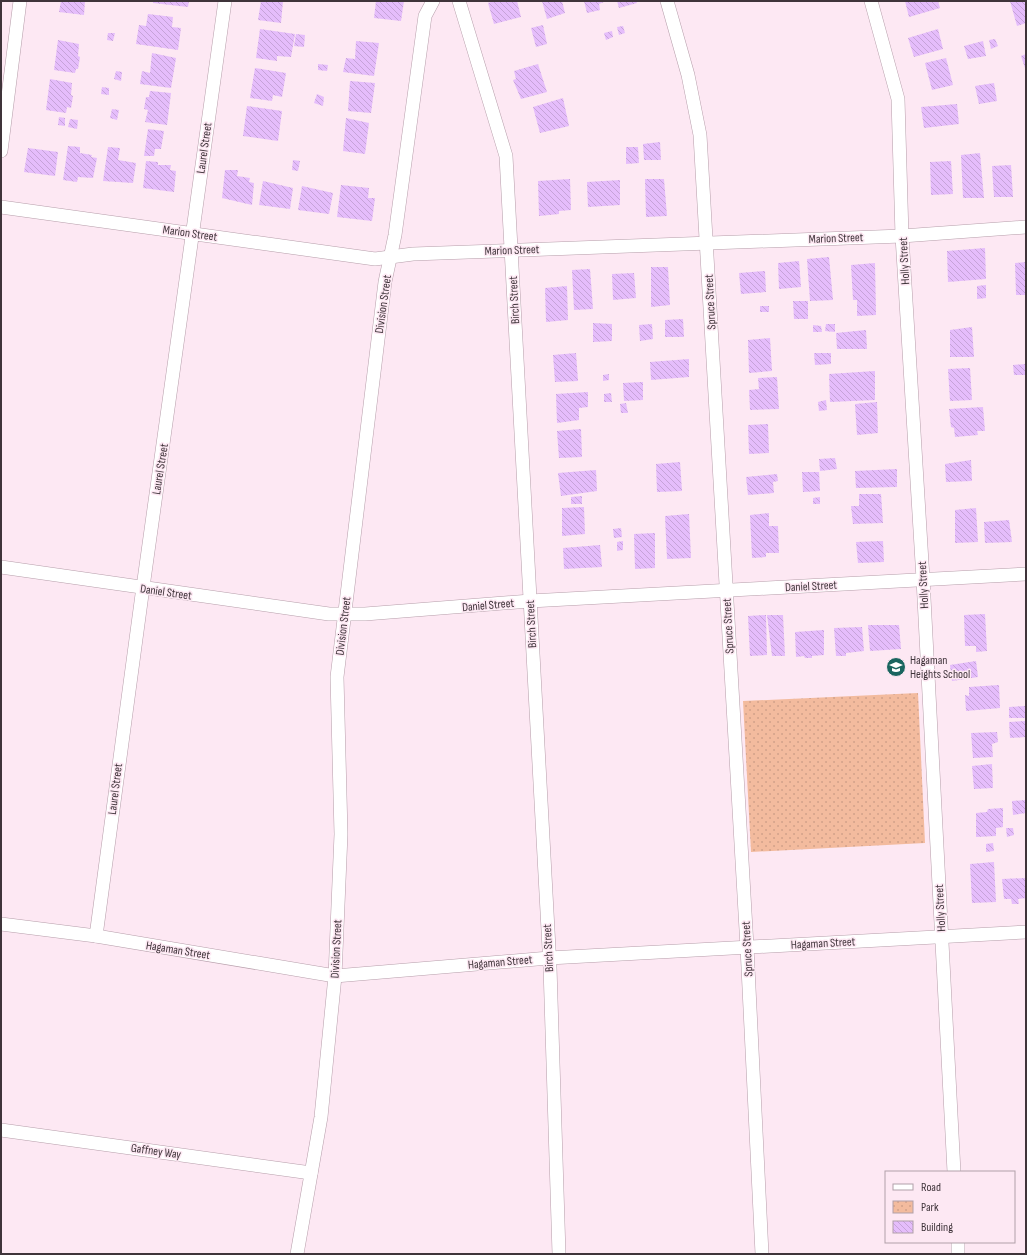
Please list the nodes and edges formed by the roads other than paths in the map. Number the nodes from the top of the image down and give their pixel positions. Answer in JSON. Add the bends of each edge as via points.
{"nodes":[{"id":1,"x":20,"y":1,"type":"edge"},
{"id":2,"x":225,"y":1,"type":"edge"},
{"id":3,"x":433,"y":1,"type":"edge"},
{"id":4,"x":459,"y":1,"type":"edge"},
{"id":5,"x":667,"y":1,"type":"edge"},
{"id":6,"x":871,"y":1,"type":"edge"},
{"id":7,"x":1,"y":151,"type":"edge"},
{"id":8,"x":1,"y":207,"type":"edge"},
{"id":9,"x":1026,"y":227,"type":"edge"},
{"id":10,"x":192,"y":233,"type":"junction"},
{"id":11,"x":902,"y":236,"type":"junction"},
{"id":12,"x":706,"y":243,"type":"junction"},
{"id":13,"x":511,"y":250,"type":"junction"},
{"id":14,"x":391,"y":257,"type":"junction"},
{"id":15,"x":1,"y":567,"type":"edge"},
{"id":16,"x":1026,"y":574,"type":"edge"},
{"id":17,"x":923,"y":579,"type":"junction"},
{"id":18,"x":142,"y":588,"type":"junction"},
{"id":19,"x":726,"y":590,"type":"junction"},
{"id":20,"x":530,"y":601,"type":"junction"},
{"id":21,"x":344,"y":613,"type":"junction"},
{"id":22,"x":1,"y":924,"type":"edge"},
{"id":23,"x":1026,"y":932,"type":"edge"},
{"id":24,"x":96,"y":936,"type":"junction"},
{"id":25,"x":942,"y":937,"type":"junction"},
{"id":26,"x":747,"y":947,"type":"junction"},
{"id":27,"x":549,"y":958,"type":"junction"},
{"id":28,"x":335,"y":976,"type":"junction"},
{"id":29,"x":1,"y":1130,"type":"edge"},
{"id":30,"x":954,"y":1171,"type":"edge"},
{"id":31,"x":311,"y":1173,"type":"junction"},
{"id":32,"x":958,"y":1243,"type":"edge"},
{"id":33,"x":297,"y":1254,"type":"edge"},
{"id":34,"x":559,"y":1254,"type":"edge"},
{"id":35,"x":762,"y":1254,"type":"edge"},
{"id":36,"x":958,"y":1254,"type":"edge"}],
"edges":[{"from":1,"to":7,"type":"street"},
{"from":2,"to":10,"type":"street","name":"Laurel Street"},
{"from":3,"to":14,"type":"street","name":"Division Street","via":[[425,16]]},
{"from":4,"to":13,"type":"street","name":"Birch Street","via":[[506,156]]},
{"from":5,"to":12,"type":"street","name":"Spruce Street","via":[[688,75],[700,135]]},
{"from":6,"to":11,"type":"street","name":"Holly Street","via":[[898,100]]},
{"from":8,"to":10,"type":"street","name":"Marion Street"},
{"from":9,"to":11,"type":"street","name":"Marion Street"},
{"from":10,"to":14,"type":"street","name":"Marion Street","via":[[375,259]]},
{"from":10,"to":18,"type":"street","name":"Laurel Street"},
{"from":11,"to":12,"type":"street","name":"Marion Street"},
{"from":11,"to":17,"type":"street","name":"Holly Street"},
{"from":12,"to":13,"type":"street","name":"Marion Street"},
{"from":12,"to":19,"type":"street","name":"Spruce Street"},
{"from":13,"to":14,"type":"street","name":"Marion Street"},
{"from":13,"to":20,"type":"street","name":"Birch Street"},
{"from":14,"to":21,"type":"street","name":"Division Street","via":[[385,282]]},
{"from":15,"to":18,"type":"street","name":"Daniel Street"},
{"from":16,"to":17,"type":"street","name":"Daniel Street"},
{"from":17,"to":19,"type":"street","name":"Daniel Street"},
{"from":17,"to":25,"type":"street","name":"Holly Street"},
{"from":18,"to":21,"type":"street","name":"Daniel Street","via":[[329,614]]},
{"from":18,"to":24,"type":"street","name":"Laurel Street"},
{"from":19,"to":20,"type":"street","name":"Daniel Street"},
{"from":19,"to":26,"type":"street","name":"Spruce Street"},
{"from":20,"to":21,"type":"street","name":"Daniel Street","via":[[365,614]]},
{"from":20,"to":27,"type":"street","name":"Birch Street"},
{"from":21,"to":28,"type":"street","name":"Division Street","via":[[337,677],[341,834]]},
{"from":22,"to":24,"type":"street","name":"Hagaman Street"},
{"from":23,"to":25,"type":"street","name":"Hagaman Street"},
{"from":24,"to":28,"type":"street","name":"Hagaman Street"},
{"from":25,"to":26,"type":"street","name":"Hagaman Street"},
{"from":25,"to":30,"type":"street","name":"Holly Street"},
{"from":26,"to":27,"type":"street","name":"Hagaman Street"},
{"from":26,"to":35,"type":"street","name":"Spruce Street"},
{"from":27,"to":28,"type":"street","name":"Hagaman Street"},
{"from":27,"to":34,"type":"street","name":"Birch Street"},
{"from":28,"to":31,"type":"street","name":"Division Street","via":[[322,1117]]},
{"from":29,"to":31,"type":"street","name":"Gaffney Way"},
{"from":31,"to":33,"type":"street","name":"Division Street"},
{"from":32,"to":36,"type":"street"}]}
